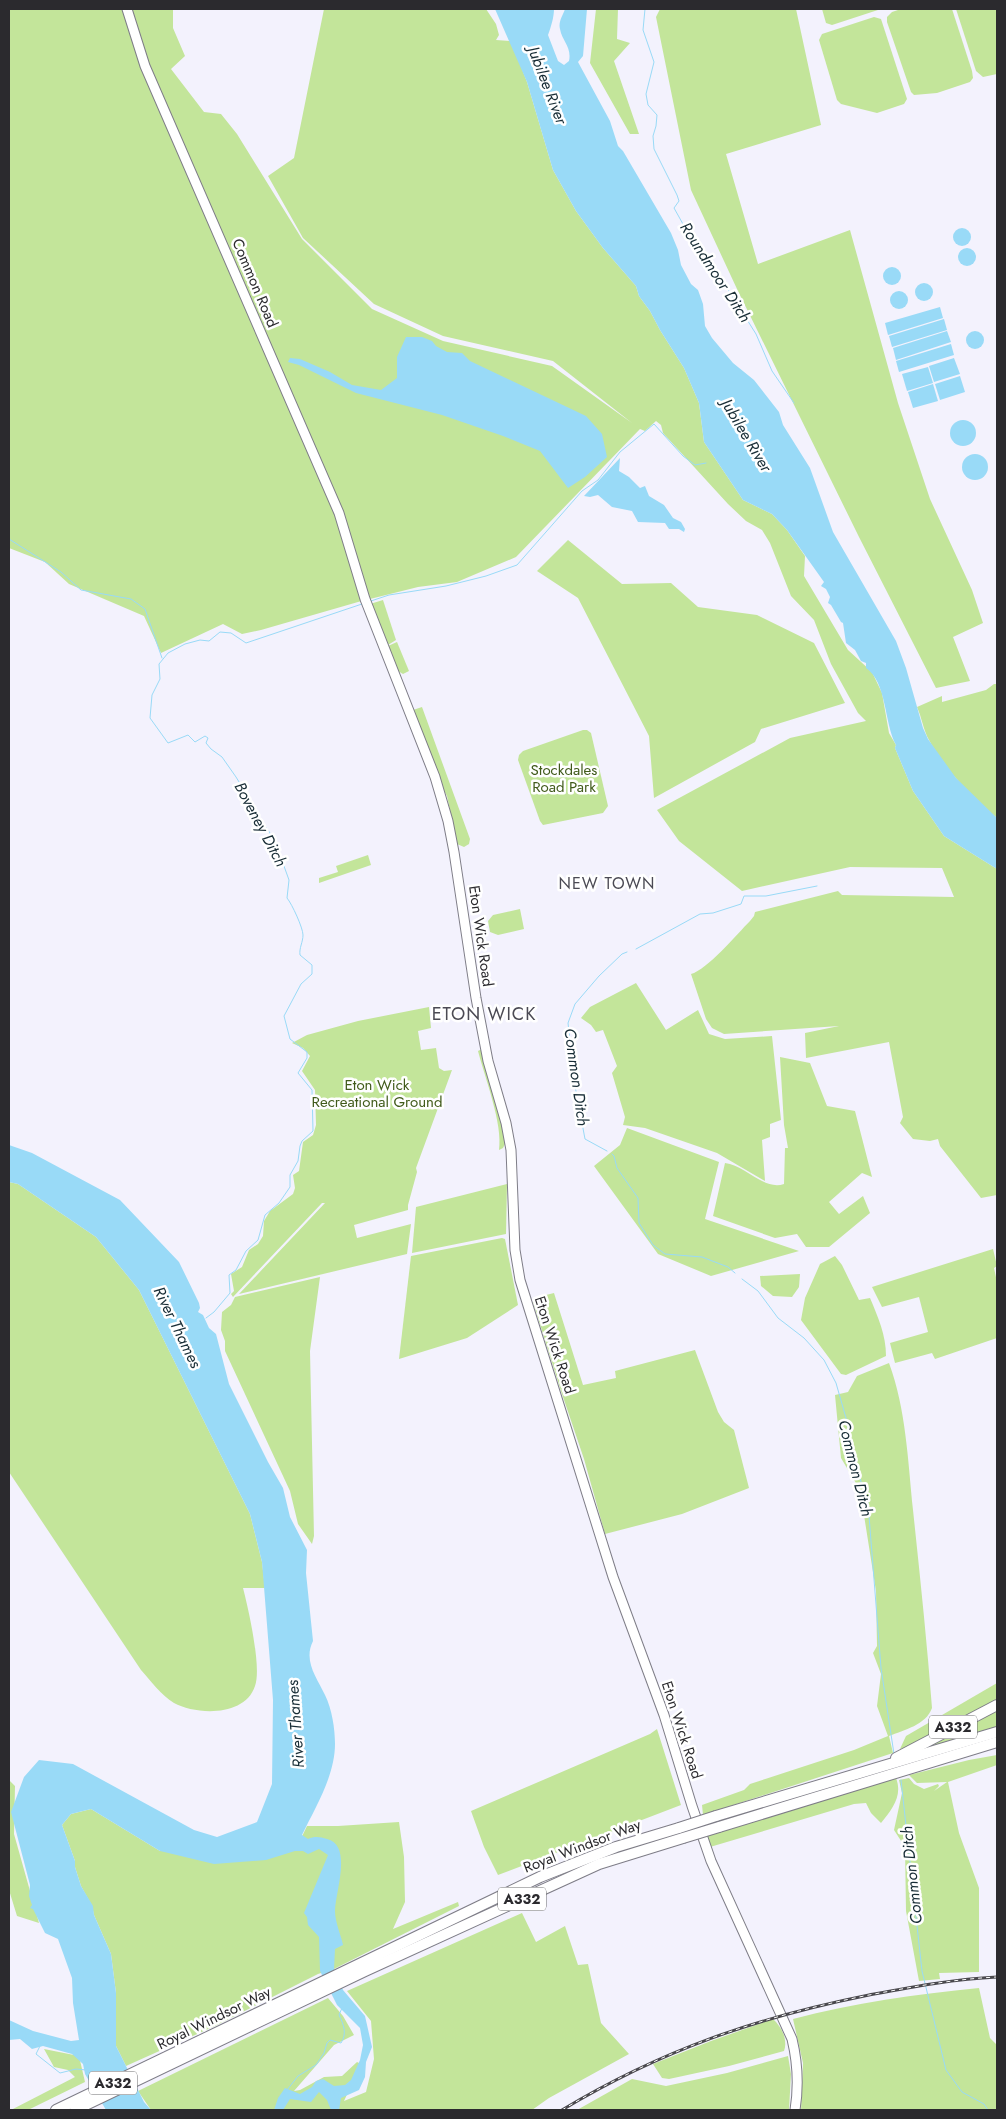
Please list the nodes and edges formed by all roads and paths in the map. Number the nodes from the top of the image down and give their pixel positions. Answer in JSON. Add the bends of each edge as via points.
{"nodes":[{"id":1,"x":127,"y":9,"type":"edge"},
{"id":2,"x":358,"y":569,"type":"joint"},
{"id":3,"x":997,"y":1705,"type":"edge"},
{"id":4,"x":997,"y":1732,"type":"edge"},
{"id":5,"x":997,"y":1742,"type":"edge"},
{"id":6,"x":997,"y":1749,"type":"edge"},
{"id":7,"x":913,"y":1759,"type":"junction"},
{"id":8,"x":940,"y":1759,"type":"junction"},
{"id":9,"x":681,"y":1833,"type":"junction"},
{"id":10,"x":165,"y":2063,"type":"junction"},
{"id":11,"x":60,"y":2109,"type":"edge"},
{"id":12,"x":75,"y":2110,"type":"edge"},
{"id":13,"x":795,"y":2110,"type":"edge"}],
"edges":[{"from":1,"to":2,"type":"main road","name":"Common Road","via":[[145,66],[339,513]]},
{"from":2,"to":13,"type":"main road","name":"Eton Wick Road","via":[[365,599],[435,776],[448,822],[488,1060],[511,1150],[515,1250],[525,1296],[613,1577],[664,1715],[711,1861],[792,2039],[798,2064]]},
{"from":3,"to":7,"type":"main road","number":"A332"},
{"from":4,"to":7,"type":"main road","name":"Royal Windsor Way"},
{"from":5,"to":8,"type":"main road","name":"Royal Windsor Way"},
{"from":6,"to":8,"type":"main road","number":"A332"},
{"from":7,"to":8,"type":"main road","name":"Royal Windsor Way","number":"A332"},
{"from":7,"to":9,"type":"main road","name":"Royal Windsor Way","number":"A332","bridge":true,"via":[[881,1765],[716,1816]]},
{"from":7,"to":9,"type":"main road","name":"Royal Windsor Way","number":"A332","bridge":true,"via":[[884,1777],[719,1827]]},
{"from":9,"to":10,"type":"main road","name":"Royal Windsor Way","number":"A332","via":[[616,1847],[540,1877]]},
{"from":10,"to":11,"type":"main road","name":"Royal Windsor Way","number":"A332"},
{"from":10,"to":12,"type":"main road","name":"Royal Windsor Way","number":"A332"}]}
